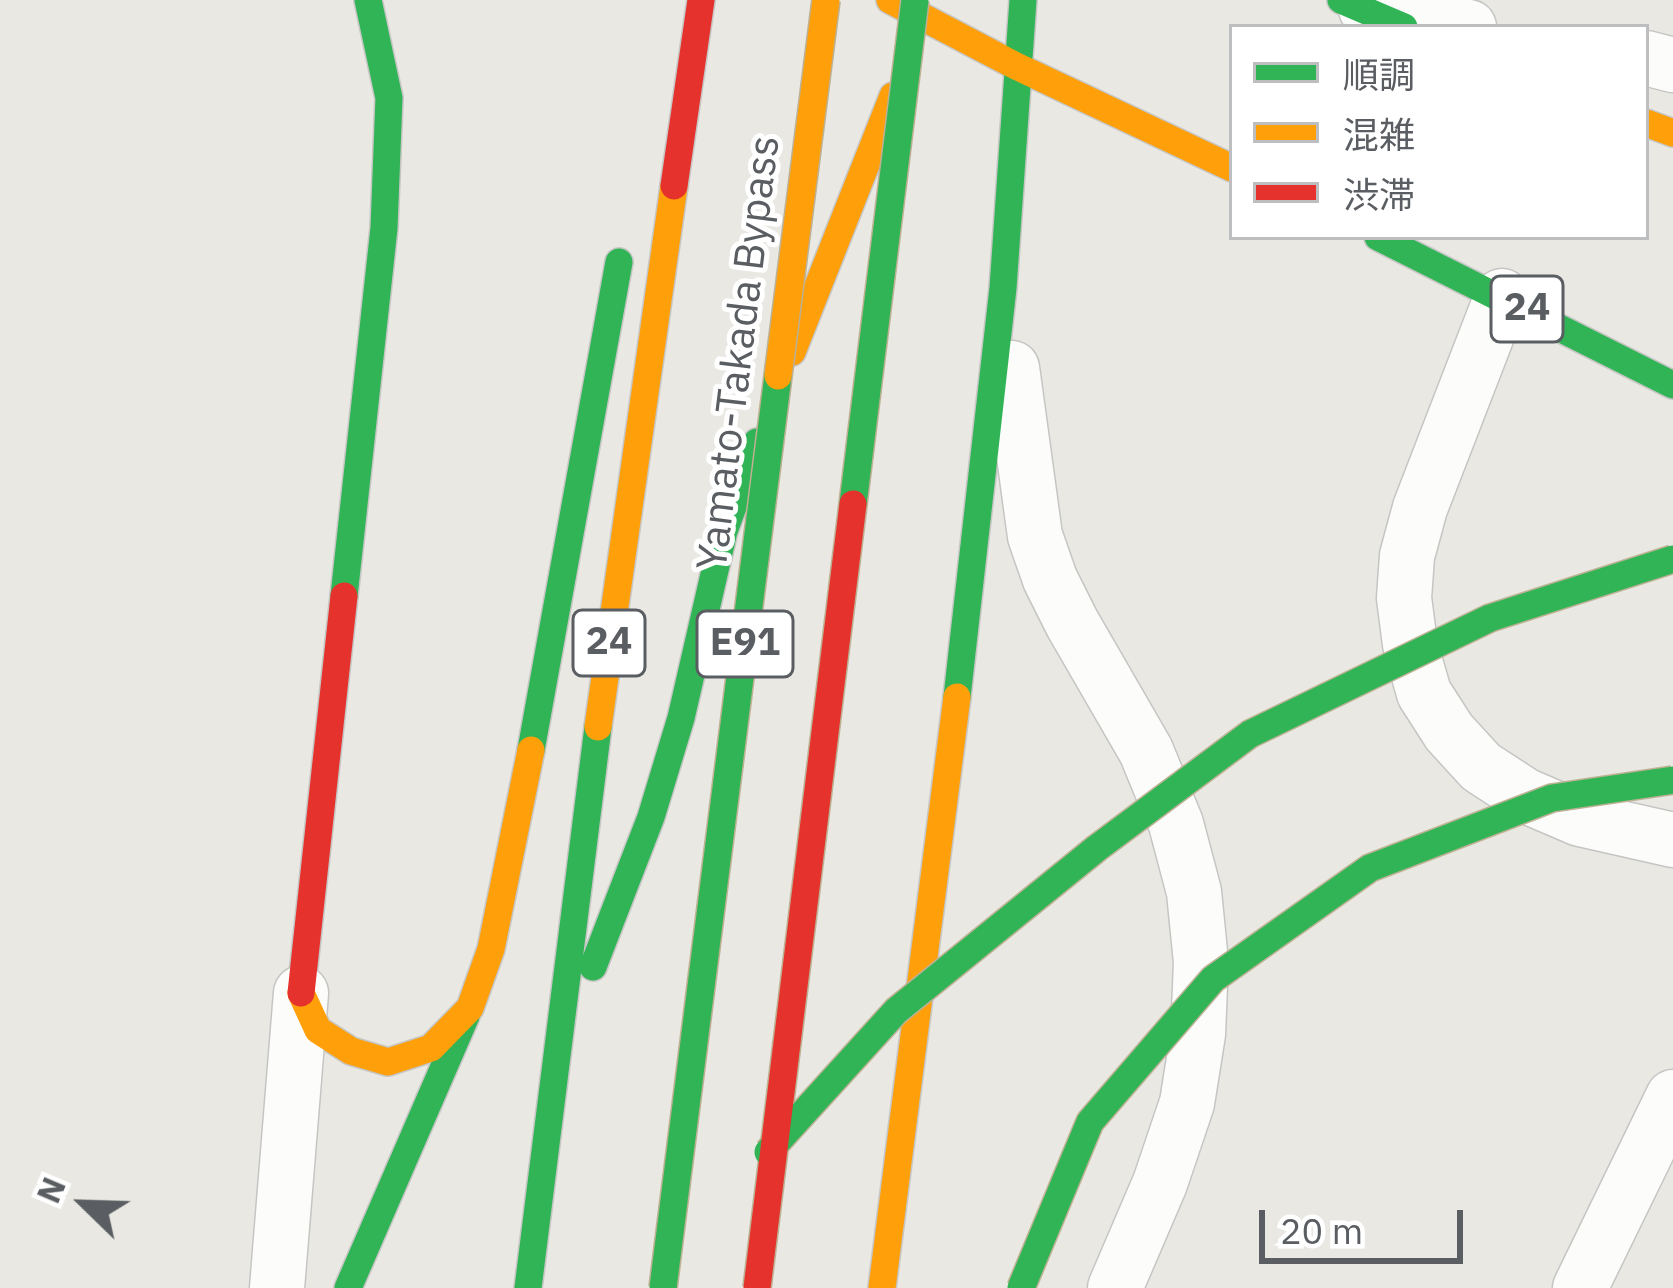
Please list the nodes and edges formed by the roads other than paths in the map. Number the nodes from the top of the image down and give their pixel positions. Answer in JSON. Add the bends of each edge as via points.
{"nodes":[{"id":1,"x":368,"y":0,"type":"edge"},
{"id":2,"x":689,"y":0,"type":"edge"},
{"id":3,"x":701,"y":0,"type":"edge"},
{"id":4,"x":826,"y":0,"type":"edge"},
{"id":5,"x":890,"y":0,"type":"edge"},
{"id":6,"x":1023,"y":0,"type":"edge"},
{"id":7,"x":924,"y":6,"type":"edge"},
{"id":8,"x":1368,"y":12,"type":"edge"},
{"id":9,"x":1449,"y":24,"type":"edge"},
{"id":10,"x":1016,"y":66,"type":"junction"},
{"id":11,"x":658,"y":111,"type":"dead end"},
{"id":12,"x":1229,"y":167,"type":"edge"},
{"id":13,"x":1384,"y":240,"type":"edge"},
{"id":14,"x":622,"y":244,"type":"dead end"},
{"id":15,"x":1003,"y":288,"type":"junction"},
{"id":16,"x":1502,"y":296,"type":"junction"},
{"id":17,"x":1673,"y":385,"type":"edge"},
{"id":18,"x":1673,"y":559,"type":"edge"},
{"id":19,"x":1673,"y":780,"type":"edge"},
{"id":20,"x":1673,"y":840,"type":"edge"},
{"id":21,"x":301,"y":993,"type":"junction"},
{"id":22,"x":470,"y":1009,"type":"junction"},
{"id":23,"x":556,"y":1060,"type":"junction"},
{"id":24,"x":1673,"y":1097,"type":"edge"},
{"id":25,"x":749,"y":1174,"type":"dead end"},
{"id":26,"x":699,"y":1239,"type":"dead end"},
{"id":27,"x":277,"y":1288,"type":"edge"},
{"id":28,"x":348,"y":1288,"type":"edge"},
{"id":29,"x":528,"y":1288,"type":"edge"},
{"id":30,"x":664,"y":1288,"type":"edge"},
{"id":31,"x":757,"y":1288,"type":"edge"},
{"id":32,"x":882,"y":1288,"type":"edge"},
{"id":33,"x":1021,"y":1288,"type":"edge"},
{"id":34,"x":1115,"y":1288,"type":"edge"},
{"id":35,"x":1580,"y":1288,"type":"edge"}],
"edges":[{"from":1,"to":21,"type":"main road","via":[[389,98],[384,228]]},
{"from":2,"to":11,"type":"main road"},
{"from":3,"to":23,"type":"main road","number":"24"},
{"from":4,"to":30,"type":"main road","name":"Yamato-Takada Bypass","number":"E91","bridge":true},
{"from":5,"to":7,"type":"main road"},
{"from":6,"to":10,"type":"main road"},
{"from":7,"to":10,"type":"main road"},
{"from":7,"to":23,"type":"main road","via":[[724,531],[651,817]]},
{"from":7,"to":31,"type":"main road","number":"E91","bridge":true},
{"from":8,"to":9,"type":"street"},
{"from":10,"to":12,"type":"main road"},
{"from":10,"to":15,"type":"main road"},
{"from":13,"to":16,"type":"main road","number":"24"},
{"from":14,"to":22,"type":"main road","via":[[509,872]]},
{"from":15,"to":32,"type":"main road"},
{"from":15,"to":34,"type":"street","via":[[1036,536],[1072,623],[1146,751],[1194,892],[1201,962],[1187,1103]]},
{"from":16,"to":17,"type":"main road","number":"24"},
{"from":16,"to":20,"type":"street","via":[[1407,556],[1404,598],[1424,693],[1481,767],[1524,795],[1580,819]]},
{"from":18,"to":25,"type":"main road","bridge":true,"via":[[1490,618],[1250,734],[896,1010]]},
{"from":19,"to":33,"type":"main road","bridge":true,"via":[[1552,798],[1370,868],[1213,979],[1090,1122]]},
{"from":21,"to":22,"type":"main road","via":[[318,1030],[388,1062],[431,1048]]},
{"from":21,"to":27,"type":"street"},
{"from":22,"to":28,"type":"main road"},
{"from":23,"to":29,"type":"main road","number":"24"},
{"from":24,"to":35,"type":"street"},
{"from":26,"to":30,"type":"main road"}]}
